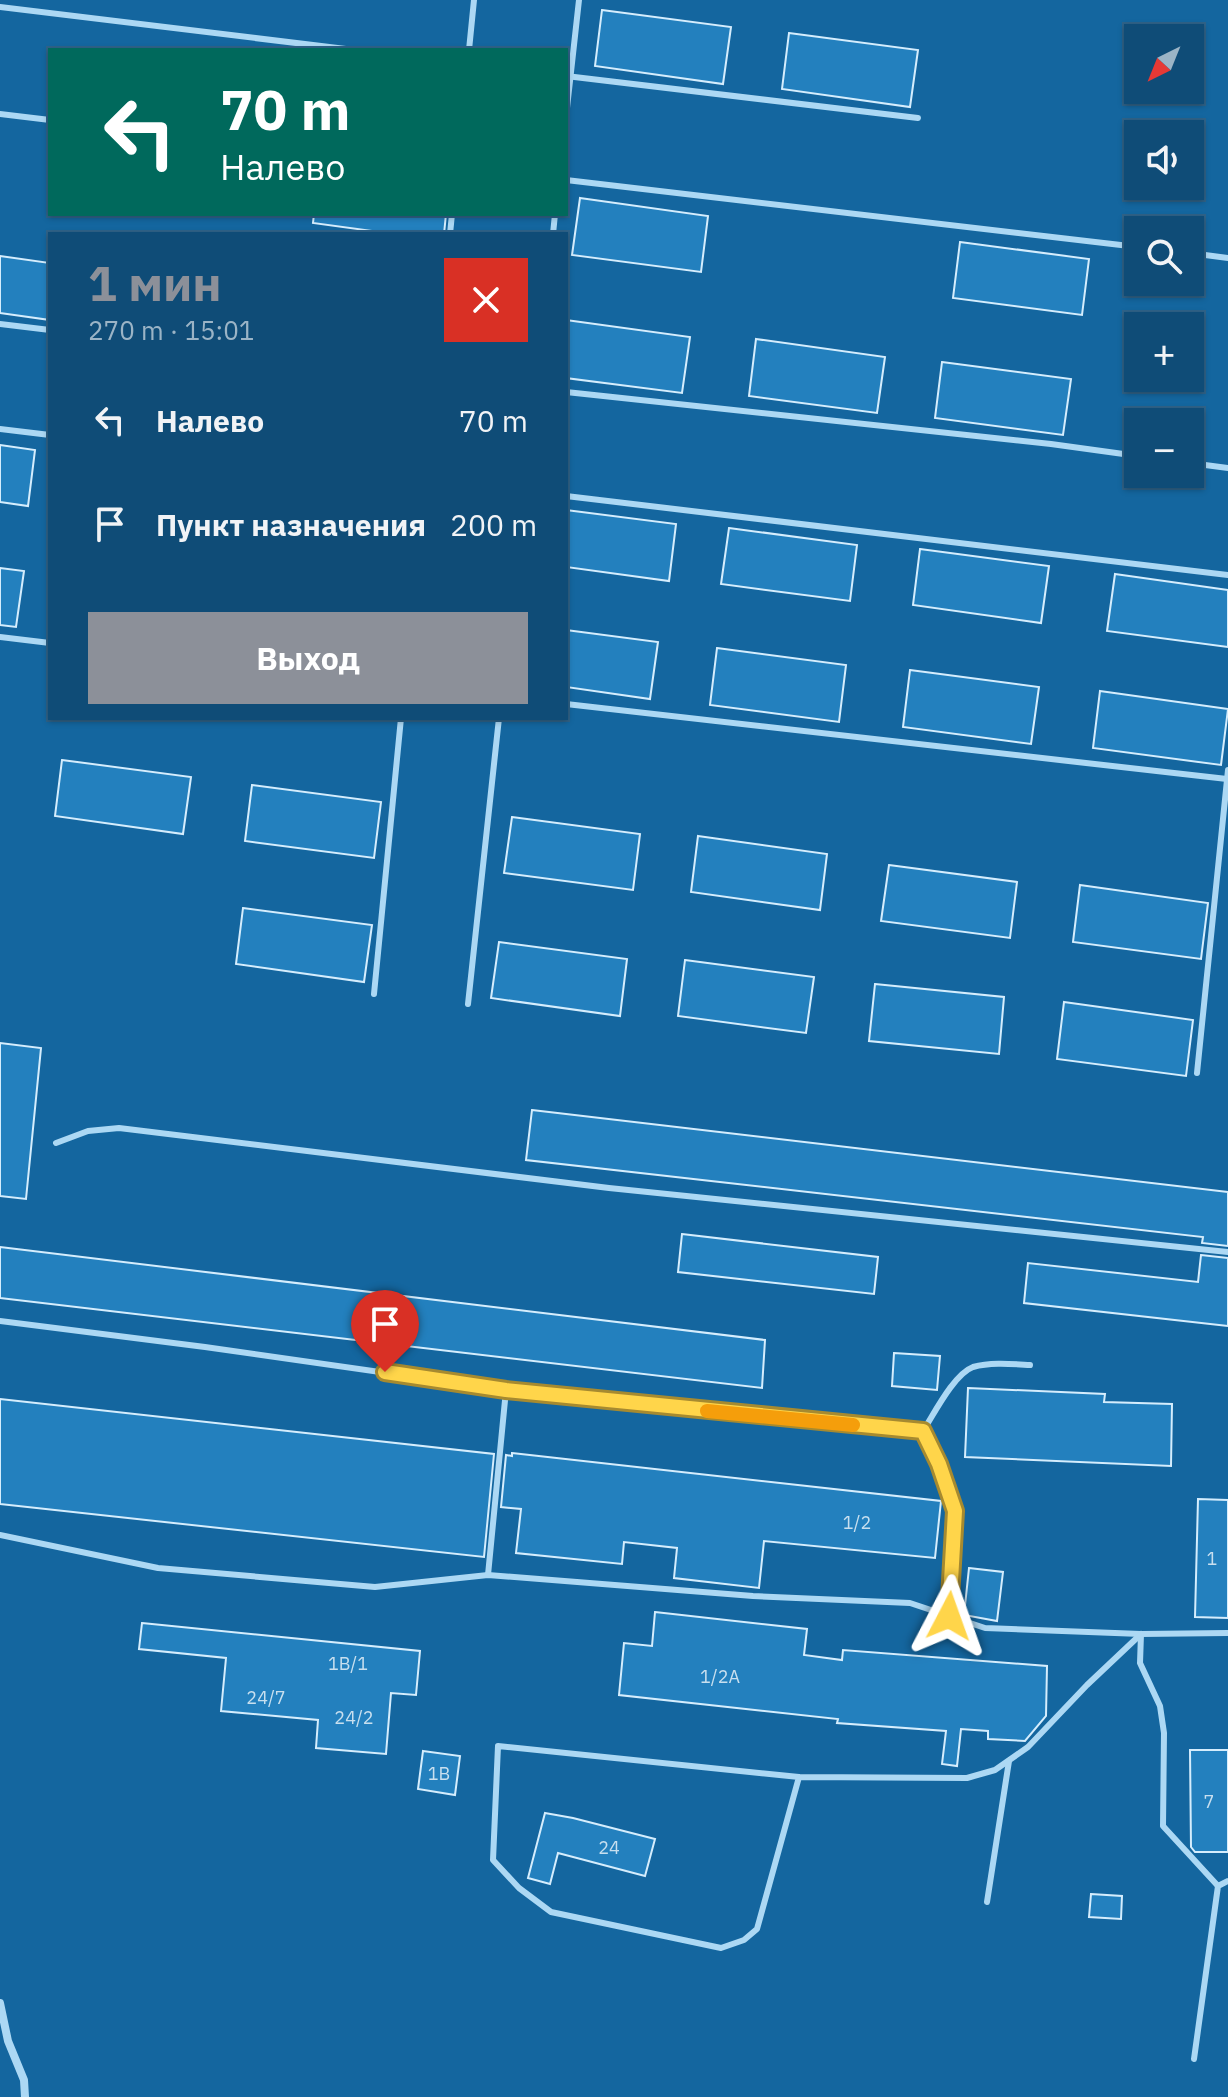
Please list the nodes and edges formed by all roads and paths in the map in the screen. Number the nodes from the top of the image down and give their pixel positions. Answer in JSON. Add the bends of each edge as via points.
{"nodes":[{"id":1,"x":474,"y":0,"type":"edge"},
{"id":2,"x":579,"y":0,"type":"edge"},
{"id":3,"x":0,"y":7,"type":"edge"},
{"id":4,"x":338,"y":48,"type":"edge"},
{"id":5,"x":469,"y":48,"type":"edge"},
{"id":6,"x":568,"y":76,"type":"edge"},
{"id":7,"x":0,"y":114,"type":"edge"},
{"id":8,"x":918,"y":118,"type":"dead end"},
{"id":9,"x":48,"y":120,"type":"edge"},
{"id":10,"x":568,"y":180,"type":"edge"},
{"id":11,"x":1124,"y":245,"type":"edge"},
{"id":12,"x":1204,"y":255,"type":"edge"},
{"id":13,"x":1228,"y":258,"type":"edge"},
{"id":14,"x":0,"y":324,"type":"edge"},
{"id":15,"x":48,"y":330,"type":"edge"},
{"id":16,"x":568,"y":392,"type":"edge"},
{"id":17,"x":0,"y":429,"type":"edge"},
{"id":18,"x":48,"y":435,"type":"edge"},
{"id":19,"x":1124,"y":454,"type":"edge"},
{"id":20,"x":1204,"y":465,"type":"edge"},
{"id":21,"x":1228,"y":468,"type":"edge"},
{"id":22,"x":568,"y":496,"type":"edge"},
{"id":23,"x":1228,"y":575,"type":"edge"},
{"id":24,"x":0,"y":637,"type":"edge"},
{"id":25,"x":48,"y":643,"type":"edge"},
{"id":26,"x":568,"y":704,"type":"edge"},
{"id":27,"x":401,"y":720,"type":"edge"},
{"id":28,"x":499,"y":720,"type":"edge"},
{"id":29,"x":1228,"y":770,"type":"edge"},
{"id":30,"x":1227,"y":779,"type":"edge"},
{"id":31,"x":374,"y":994,"type":"dead end"},
{"id":32,"x":468,"y":1004,"type":"dead end"},
{"id":33,"x":1197,"y":1073,"type":"dead end"},
{"id":34,"x":56,"y":1143,"type":"dead end"},
{"id":35,"x":1228,"y":1252,"type":"edge"},
{"id":36,"x":0,"y":1321,"type":"edge"},
{"id":37,"x":1030,"y":1365,"type":"dead end"},
{"id":38,"x":506,"y":1390,"type":"junction"},
{"id":39,"x":923,"y":1431,"type":"junction"},
{"id":40,"x":0,"y":1535,"type":"edge"},
{"id":41,"x":488,"y":1575,"type":"junction"},
{"id":42,"x":949,"y":1616,"type":"junction"},
{"id":43,"x":1228,"y":1633,"type":"edge"},
{"id":44,"x":1141,"y":1634,"type":"junction"},
{"id":45,"x":1009,"y":1761,"type":"junction"},
{"id":46,"x":799,"y":1777,"type":"junction"},
{"id":47,"x":1228,"y":1881,"type":"edge"},
{"id":48,"x":1218,"y":1886,"type":"junction"},
{"id":49,"x":987,"y":1902,"type":"dead end"},
{"id":50,"x":0,"y":2003,"type":"edge"},
{"id":51,"x":1194,"y":2059,"type":"dead end"},
{"id":52,"x":25,"y":2097,"type":"edge"}],
"edges":[{"from":1,"to":5,"type":"lane"},
{"from":2,"to":6,"type":"lane"},
{"from":3,"to":4,"type":"lane"},
{"from":6,"to":8,"type":"lane"},
{"from":7,"to":9,"type":"lane"},
{"from":10,"to":11,"type":"lane"},
{"from":12,"to":13,"type":"lane"},
{"from":14,"to":15,"type":"lane"},
{"from":16,"to":19,"type":"lane"},
{"from":17,"to":18,"type":"lane"},
{"from":20,"to":21,"type":"lane"},
{"from":22,"to":23,"type":"lane"},
{"from":24,"to":25,"type":"lane"},
{"from":26,"to":30,"type":"lane"},
{"from":27,"to":31,"type":"lane"},
{"from":28,"to":32,"type":"lane"},
{"from":29,"to":30,"type":"lane"},
{"from":30,"to":33,"type":"lane"},
{"from":34,"to":35,"type":"lane","via":[[88,1131],[119,1128],[550,1182]]},
{"from":36,"to":38,"type":"lane"},
{"from":37,"to":39,"type":"lane","via":[[971,1368]]},
{"from":38,"to":39,"type":"lane"},
{"from":38,"to":41,"type":"lane"},
{"from":39,"to":42,"type":"lane","via":[[955,1511]]},
{"from":40,"to":41,"type":"lane","via":[[158,1568],[375,1587]]},
{"from":41,"to":42,"type":"lane","via":[[910,1603]]},
{"from":42,"to":44,"type":"lane","via":[[985,1628]]},
{"from":43,"to":44,"type":"lane"},
{"from":44,"to":45,"type":"lane"},
{"from":44,"to":48,"type":"lane","via":[[1140,1663],[1160,1706],[1164,1733],[1163,1826]]},
{"from":45,"to":46,"type":"lane","via":[[967,1778]]},
{"from":45,"to":49,"type":"lane"},
{"from":46,"to":46,"type":"lane","via":[[498,1746],[493,1860],[551,1912],[721,1948],[757,1929]]},
{"from":47,"to":48,"type":"lane"},
{"from":48,"to":51,"type":"lane"},
{"from":50,"to":52,"type":"street"}]}
